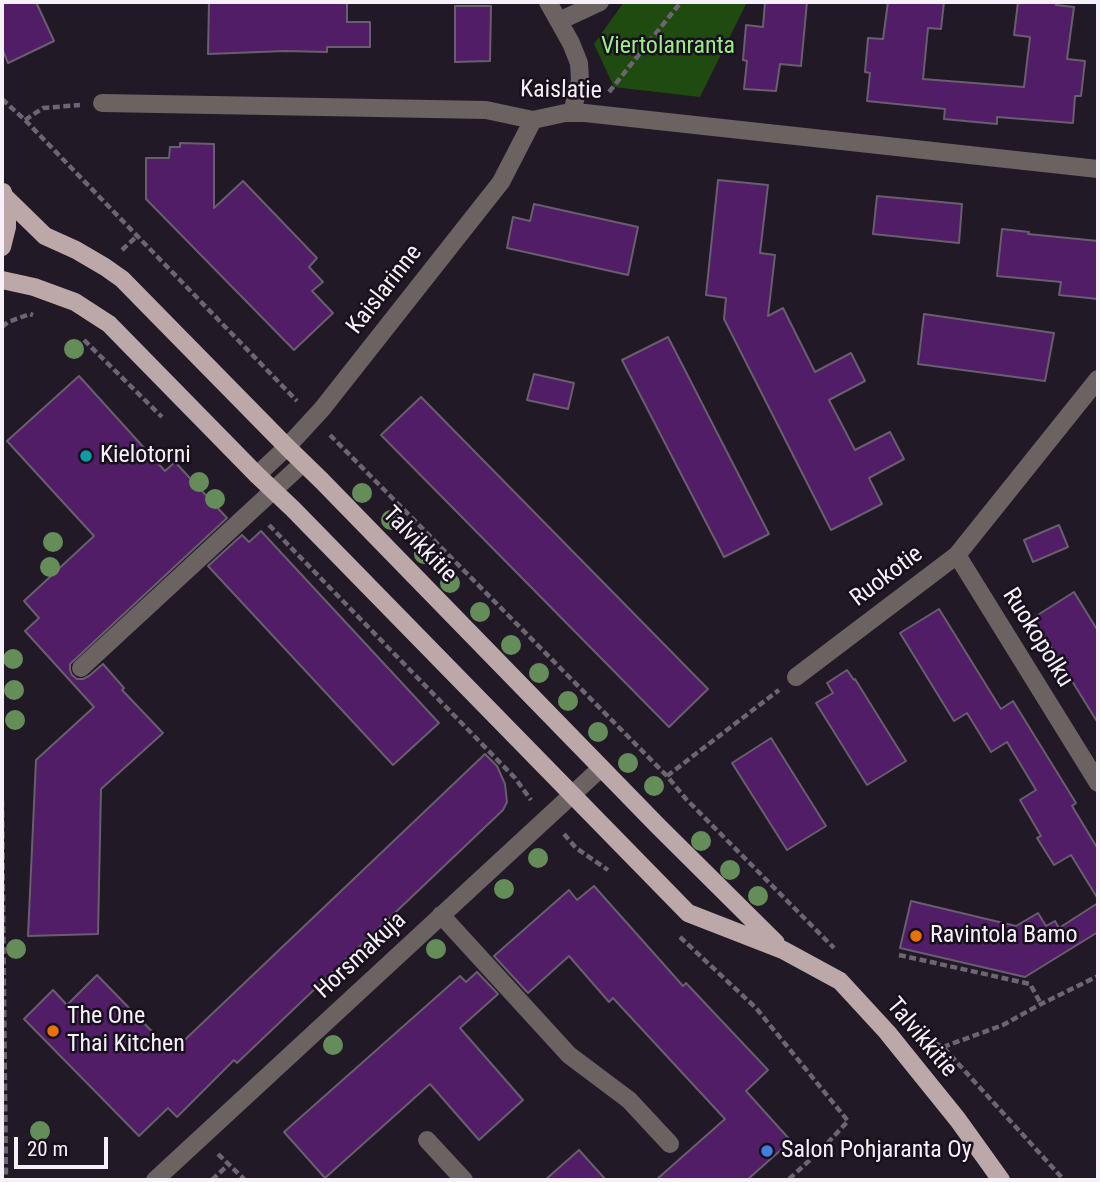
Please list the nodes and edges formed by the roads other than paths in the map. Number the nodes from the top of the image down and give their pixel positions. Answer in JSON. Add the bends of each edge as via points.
{"nodes":[{"id":1,"x":548,"y":2,"type":"edge"},
{"id":2,"x":600,"y":2,"type":"edge"},
{"id":3,"x":559,"y":21,"type":"junction"},
{"id":4,"x":102,"y":103,"type":"road end"},
{"id":5,"x":572,"y":113,"type":"junction"},
{"id":6,"x":533,"y":120,"type":"junction"},
{"id":7,"x":1098,"y":169,"type":"edge"},
{"id":8,"x":3,"y":193,"type":"edge"},
{"id":9,"x":2,"y":247,"type":"edge"},
{"id":10,"x":2,"y":280,"type":"edge"},
{"id":11,"x":1098,"y":379,"type":"edge"},
{"id":12,"x":287,"y":447,"type":"junction"},
{"id":13,"x":303,"y":463,"type":"junction"},
{"id":14,"x":257,"y":475,"type":"junction"},
{"id":15,"x":273,"y":491,"type":"junction"},
{"id":16,"x":957,"y":555,"type":"junction"},
{"id":17,"x":81,"y":668,"type":"dead end"},
{"id":18,"x":796,"y":677,"type":"road end"},
{"id":19,"x":601,"y":768,"type":"junction"},
{"id":20,"x":1098,"y":783,"type":"edge"},
{"id":21,"x":572,"y":794,"type":"junction"},
{"id":22,"x":441,"y":915,"type":"junction"},
{"id":23,"x":783,"y":950,"type":"junction"},
{"id":24,"x":427,"y":1140,"type":"dead end"},
{"id":25,"x":670,"y":1144,"type":"dead end"},
{"id":26,"x":155,"y":1180,"type":"edge"},
{"id":27,"x":464,"y":1180,"type":"edge"},
{"id":28,"x":1001,"y":1180,"type":"edge"}],
"edges":[{"from":1,"to":3,"type":"street"},
{"from":2,"to":3,"type":"street"},
{"from":3,"to":5,"type":"street","via":[[581,71]]},
{"from":4,"to":6,"type":"street","name":"Kaislatie","via":[[486,110]]},
{"from":5,"to":6,"type":"street","name":"Kaislatie"},
{"from":5,"to":7,"type":"street","name":"Kaislatie"},
{"from":6,"to":12,"type":"street","name":"Kaislarinne","via":[[501,182]]},
{"from":8,"to":9,"type":"main road","via":[[7,227]]},
{"from":8,"to":12,"type":"main road","name":"Talvikkitie","via":[[45,236],[122,279]]},
{"from":10,"to":14,"type":"main road","name":"Talvikkitie","via":[[75,302],[109,324]]},
{"from":11,"to":16,"type":"street","name":"Ruokotie"},
{"from":12,"to":13,"type":"main road","name":"Talvikkitie"},
{"from":12,"to":14,"type":"street","name":"Kaislarinne"},
{"from":13,"to":15,"type":"street"},
{"from":13,"to":19,"type":"main road","name":"Talvikkitie"},
{"from":14,"to":15,"type":"main road","name":"Talvikkitie"},
{"from":15,"to":17,"type":"street"},
{"from":15,"to":21,"type":"main road","name":"Talvikkitie"},
{"from":16,"to":18,"type":"street","name":"Ruokotie"},
{"from":16,"to":20,"type":"street","name":"Ruokopolku"},
{"from":19,"to":21,"type":"street","name":"Horsmakuja"},
{"from":19,"to":23,"type":"main road","name":"Talvikkitie"},
{"from":21,"to":22,"type":"street","name":"Horsmakuja"},
{"from":21,"to":23,"type":"main road","name":"Talvikkitie","via":[[688,913]]},
{"from":22,"to":25,"type":"street","via":[[569,1055],[629,1100]]},
{"from":22,"to":26,"type":"street","name":"Horsmakuja"},
{"from":23,"to":28,"type":"main road","name":"Talvikkitie","via":[[840,981],[887,1032]]},
{"from":24,"to":27,"type":"street"}]}
